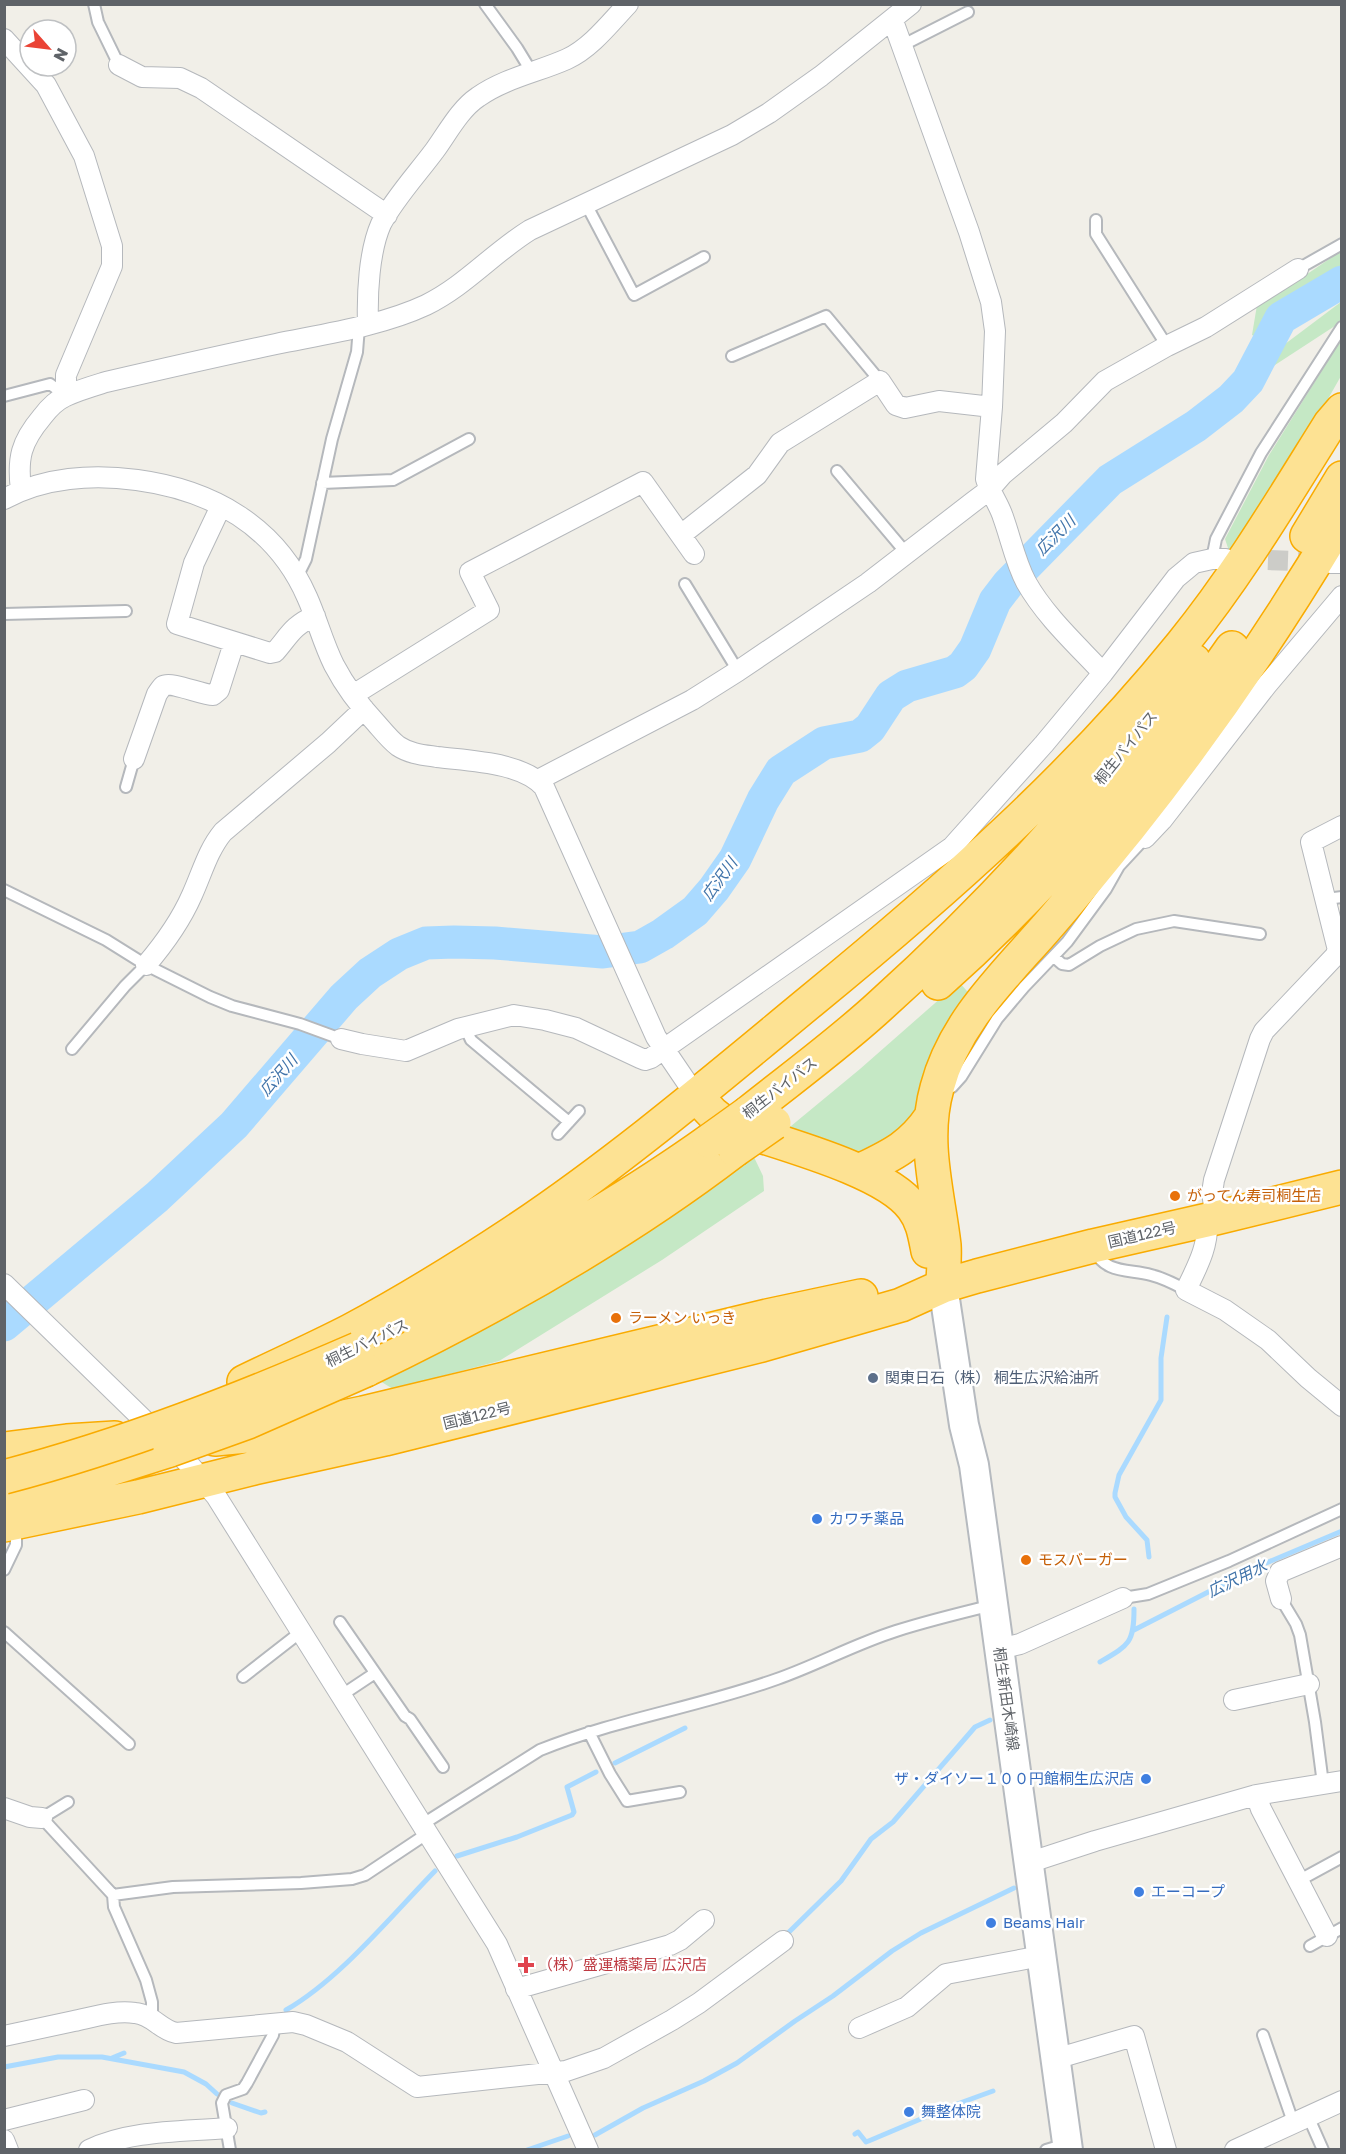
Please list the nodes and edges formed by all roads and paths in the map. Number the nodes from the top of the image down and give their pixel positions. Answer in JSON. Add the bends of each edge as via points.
{"nodes":[{"id":1,"x":94,"y":4,"type":"edge"},
{"id":2,"x":485,"y":4,"type":"edge"},
{"id":3,"x":628,"y":4,"type":"edge"},
{"id":4,"x":911,"y":4,"type":"edge"},
{"id":5,"x":968,"y":12,"type":"dead end"},
{"id":6,"x":893,"y":21,"type":"junction"},
{"id":7,"x":6,"y":44,"type":"edge"},
{"id":8,"x":903,"y":45,"type":"junction"},
{"id":9,"x":119,"y":65,"type":"joint"},
{"id":10,"x":531,"y":71,"type":"junction"},
{"id":11,"x":586,"y":204,"type":"junction"},
{"id":12,"x":387,"y":215,"type":"junction"},
{"id":13,"x":1096,"y":220,"type":"dead end"},
{"id":14,"x":1341,"y":244,"type":"edge"},
{"id":15,"x":704,"y":256,"type":"dead end"},
{"id":16,"x":1298,"y":269,"type":"joint"},
{"id":17,"x":363,"y":325,"type":"junction"},
{"id":18,"x":1341,"y":327,"type":"edge"},
{"id":19,"x":1167,"y":346,"type":"junction"},
{"id":20,"x":732,"y":356,"type":"dead end"},
{"id":21,"x":880,"y":381,"type":"junction"},
{"id":22,"x":4,"y":396,"type":"edge"},
{"id":23,"x":66,"y":396,"type":"junction"},
{"id":24,"x":992,"y":407,"type":"junction"},
{"id":25,"x":1341,"y":410,"type":"edge"},
{"id":26,"x":1341,"y":427,"type":"edge"},
{"id":27,"x":469,"y":439,"type":"dead end"},
{"id":28,"x":837,"y":471,"type":"dead end"},
{"id":29,"x":1341,"y":478,"type":"edge"},
{"id":30,"x":322,"y":483,"type":"junction"},
{"id":31,"x":989,"y":490,"type":"junction"},
{"id":32,"x":13,"y":494,"type":"edge"},
{"id":33,"x":221,"y":506,"type":"junction"},
{"id":34,"x":1341,"y":518,"type":"edge"},
{"id":35,"x":681,"y":535,"type":"junction"},
{"id":36,"x":694,"y":554,"type":"dead end"},
{"id":37,"x":907,"y":554,"type":"junction"},
{"id":38,"x":1219,"y":559,"type":"joint"},
{"id":39,"x":297,"y":577,"type":"junction"},
{"id":40,"x":685,"y":584,"type":"dead end"},
{"id":41,"x":1341,"y":596,"type":"edge"},
{"id":42,"x":126,"y":611,"type":"dead end"},
{"id":43,"x":4,"y":614,"type":"edge"},
{"id":44,"x":315,"y":616,"type":"junction"},
{"id":45,"x":234,"y":643,"type":"junction"},
{"id":46,"x":738,"y":671,"type":"junction"},
{"id":47,"x":1103,"y":673,"type":"junction"},
{"id":48,"x":358,"y":702,"type":"junction"},
{"id":49,"x":134,"y":759,"type":"joint"},
{"id":50,"x":538,"y":780,"type":"junction"},
{"id":51,"x":126,"y":787,"type":"dead end"},
{"id":52,"x":1341,"y":826,"type":"edge"},
{"id":53,"x":1138,"y":832,"type":"junction"},
{"id":54,"x":4,"y":890,"type":"edge"},
{"id":55,"x":1334,"y":898,"type":"edge"},
{"id":56,"x":1260,"y":934,"type":"dead end"},
{"id":57,"x":1054,"y":957,"type":"junction"},
{"id":58,"x":146,"y":965,"type":"junction"},
{"id":59,"x":465,"y":1027,"type":"junction"},
{"id":60,"x":335,"y":1036,"type":"joint"},
{"id":61,"x":72,"y":1049,"type":"dead end"},
{"id":62,"x":663,"y":1050,"type":"junction"},
{"id":63,"x":696,"y":1096,"type":"junction"},
{"id":64,"x":933,"y":1104,"type":"junction"},
{"id":65,"x":579,"y":1111,"type":"dead end"},
{"id":66,"x":761,"y":1118,"type":"junction"},
{"id":67,"x":569,"y":1122,"type":"junction"},
{"id":68,"x":558,"y":1134,"type":"dead end"},
{"id":69,"x":859,"y":1171,"type":"junction"},
{"id":70,"x":1341,"y":1187,"type":"edge"},
{"id":71,"x":1211,"y":1219,"type":"junction"},
{"id":72,"x":1093,"y":1246,"type":"junction"},
{"id":73,"x":4,"y":1284,"type":"edge"},
{"id":74,"x":943,"y":1286,"type":"junction"},
{"id":75,"x":1186,"y":1290,"type":"junction"},
{"id":76,"x":362,"y":1360,"type":"junction"},
{"id":77,"x":1341,"y":1406,"type":"edge"},
{"id":78,"x":163,"y":1441,"type":"junction"},
{"id":79,"x":355,"y":1445,"type":"junction"},
{"id":80,"x":4,"y":1449,"type":"edge"},
{"id":81,"x":4,"y":1477,"type":"edge"},
{"id":82,"x":204,"y":1481,"type":"junction"},
{"id":83,"x":1341,"y":1509,"type":"edge"},
{"id":84,"x":8,"y":1516,"type":"edge"},
{"id":85,"x":1341,"y":1546,"type":"edge"},
{"id":86,"x":4,"y":1570,"type":"edge"},
{"id":87,"x":1123,"y":1598,"type":"joint"},
{"id":88,"x":1281,"y":1599,"type":"joint"},
{"id":89,"x":993,"y":1605,"type":"junction"},
{"id":90,"x":340,"y":1622,"type":"dead end"},
{"id":91,"x":302,"y":1631,"type":"junction"},
{"id":92,"x":4,"y":1632,"type":"edge"},
{"id":93,"x":1000,"y":1649,"type":"junction"},
{"id":94,"x":375,"y":1672,"type":"junction"},
{"id":95,"x":243,"y":1677,"type":"dead end"},
{"id":96,"x":1309,"y":1684,"type":"junction"},
{"id":97,"x":342,"y":1695,"type":"junction"},
{"id":98,"x":1234,"y":1700,"type":"dead end"},
{"id":99,"x":589,"y":1732,"type":"junction"},
{"id":100,"x":129,"y":1743,"type":"dead end"},
{"id":101,"x":443,"y":1767,"type":"dead end"},
{"id":102,"x":1332,"y":1782,"type":"edge"},
{"id":103,"x":680,"y":1792,"type":"dead end"},
{"id":104,"x":1256,"y":1795,"type":"junction"},
{"id":105,"x":68,"y":1802,"type":"dead end"},
{"id":106,"x":4,"y":1808,"type":"edge"},
{"id":107,"x":42,"y":1818,"type":"junction"},
{"id":108,"x":425,"y":1829,"type":"junction"},
{"id":109,"x":1341,"y":1857,"type":"edge"},
{"id":110,"x":1027,"y":1859,"type":"junction"},
{"id":111,"x":1298,"y":1881,"type":"junction"},
{"id":112,"x":113,"y":1895,"type":"junction"},
{"id":113,"x":704,"y":1920,"type":"dead end"},
{"id":114,"x":1326,"y":1937,"type":"edge"},
{"id":115,"x":783,"y":1941,"type":"dead end"},
{"id":116,"x":1041,"y":1956,"type":"junction"},
{"id":117,"x":516,"y":1989,"type":"junction"},
{"id":118,"x":152,"y":2019,"type":"junction"},
{"id":119,"x":275,"y":2024,"type":"junction"},
{"id":120,"x":859,"y":2028,"type":"dead end"},
{"id":121,"x":1263,"y":2035,"type":"dead end"},
{"id":122,"x":4,"y":2036,"type":"edge"},
{"id":123,"x":1055,"y":2059,"type":"junction"},
{"id":124,"x":554,"y":2073,"type":"junction"},
{"id":125,"x":84,"y":2100,"type":"dead end"},
{"id":126,"x":1341,"y":2101,"type":"edge"},
{"id":127,"x":1301,"y":2119,"type":"junction"},
{"id":128,"x":4,"y":2121,"type":"edge"},
{"id":129,"x":227,"y":2128,"type":"junction"},
{"id":130,"x":4,"y":2140,"type":"edge"},
{"id":131,"x":1060,"y":2148,"type":"edge"},
{"id":132,"x":8,"y":2150,"type":"edge"},
{"id":133,"x":88,"y":2150,"type":"edge"},
{"id":134,"x":230,"y":2150,"type":"edge"},
{"id":135,"x":588,"y":2150,"type":"edge"},
{"id":136,"x":1166,"y":2150,"type":"edge"},
{"id":137,"x":1235,"y":2150,"type":"edge"},
{"id":138,"x":1323,"y":2150,"type":"edge"}],
"edges":[{"from":1,"to":9,"type":"lane"},
{"from":2,"to":10,"type":"lane"},
{"from":3,"to":10,"type":"street","via":[[587,46],[567,59]]},
{"from":4,"to":6,"type":"street"},
{"from":5,"to":8,"type":"lane"},
{"from":6,"to":8,"type":"street"},
{"from":6,"to":11,"type":"street","via":[[769,113],[732,135]]},
{"from":7,"to":23,"type":"street","via":[[46,85],[84,156],[112,246],[112,266],[66,375]]},
{"from":8,"to":24,"type":"street","via":[[991,302],[995,331]]},
{"from":9,"to":12,"type":"street","via":[[142,77],[180,78],[201,88]]},
{"from":10,"to":12,"type":"street","via":[[467,105]]},
{"from":11,"to":15,"type":"lane","via":[[634,295]]},
{"from":11,"to":17,"type":"street","via":[[509,243],[428,304]]},
{"from":12,"to":17,"type":"street","via":[[373,254]]},
{"from":13,"to":19,"type":"lane","via":[[1096,234]]},
{"from":14,"to":16,"type":"lane"},
{"from":16,"to":19,"type":"street","via":[[1216,321]]},
{"from":17,"to":23,"type":"street","via":[[106,382]]},
{"from":17,"to":30,"type":"lane"},
{"from":18,"to":38,"type":"lane","via":[[1261,453],[1216,539]]},
{"from":19,"to":31,"type":"street","via":[[1105,381]]},
{"from":20,"to":21,"type":"lane","via":[[826,316]]},
{"from":21,"to":24,"type":"street","via":[[896,405],[905,408],[939,401]]},
{"from":21,"to":35,"type":"street","via":[[780,443],[757,475]]},
{"from":22,"to":23,"type":"lane","via":[[50,384]]},
{"from":23,"to":32,"type":"street","via":[[46,411],[26,438]]},
{"from":24,"to":31,"type":"street"},
{"from":25,"to":63,"type":"highway","via":[[1216,600],[1109,730],[948,886]]},
{"from":26,"to":66,"type":"highway","name":"桐生バイパス","via":[[1278,537],[1205,647],[1072,813],[980,911]]},
{"from":27,"to":30,"type":"lane","via":[[393,480]]},
{"from":28,"to":37,"type":"lane"},
{"from":29,"to":66,"type":"highway","name":"桐生バイパス","via":[[1316,523],[1225,659],[1089,829],[994,931],[945,977]]},
{"from":30,"to":39,"type":"lane","via":[[306,559]]},
{"from":31,"to":37,"type":"street"},
{"from":31,"to":47,"type":"street","via":[[1003,515],[1027,583]]},
{"from":32,"to":33,"type":"street","via":[[75,478],[126,479],[191,493]]},
{"from":33,"to":39,"type":"street","via":[[260,530]]},
{"from":33,"to":45,"type":"street","via":[[194,563],[177,624]]},
{"from":34,"to":53,"type":"highway","via":[[1179,763]]},
{"from":35,"to":36,"type":"street"},
{"from":35,"to":48,"type":"street","via":[[643,482],[470,572],[489,610]]},
{"from":37,"to":46,"type":"street"},
{"from":38,"to":47,"type":"street","via":[[1194,563],[1176,578]]},
{"from":39,"to":44,"type":"street"},
{"from":40,"to":46,"type":"lane"},
{"from":41,"to":53,"type":"street","via":[[1162,820]]},
{"from":42,"to":43,"type":"lane"},
{"from":44,"to":45,"type":"street","via":[[292,629],[275,652]]},
{"from":44,"to":48,"type":"street","via":[[334,665]]},
{"from":45,"to":49,"type":"street","via":[[219,690],[213,695],[170,684],[157,694]]},
{"from":46,"to":50,"type":"street","via":[[692,700]]},
{"from":47,"to":62,"type":"street","via":[[952,847]]},
{"from":48,"to":50,"type":"street","via":[[406,751],[501,766]]},
{"from":48,"to":58,"type":"street","via":[[328,743],[223,832],[192,897],[165,943]]},
{"from":49,"to":51,"type":"lane"},
{"from":50,"to":62,"type":"street","via":[[548,794]]},
{"from":52,"to":55,"type":"street","via":[[1311,842]]},
{"from":53,"to":57,"type":"lane","via":[[1106,889]]},
{"from":53,"to":64,"type":"highway","via":[[1078,891],[970,1016],[951,1050]]},
{"from":54,"to":58,"type":"lane","via":[[106,940]]},
{"from":55,"to":71,"type":"street","via":[[1338,950],[1260,1039],[1214,1180]]},
{"from":56,"to":57,"type":"lane","via":[[1173,921],[1136,929],[1069,965]]},
{"from":57,"to":64,"type":"lane","via":[[997,1019],[961,1077]]},
{"from":58,"to":60,"type":"lane","via":[[232,1006]]},
{"from":58,"to":61,"type":"lane"},
{"from":59,"to":60,"type":"street","via":[[406,1051]]},
{"from":59,"to":62,"type":"street","via":[[514,1015],[576,1028],[645,1060]]},
{"from":59,"to":67,"type":"lane","via":[[471,1040]]},
{"from":62,"to":63,"type":"street"},
{"from":63,"to":69,"type":"highway","via":[[727,1125]]},
{"from":63,"to":78,"type":"highway","via":[[633,1147],[513,1233],[391,1309],[177,1416]]},
{"from":64,"to":69,"type":"highway","via":[[919,1134],[899,1151]]},
{"from":64,"to":74,"type":"highway","via":[[933,1182],[944,1248]]},
{"from":65,"to":67,"type":"lane"},
{"from":66,"to":76,"type":"highway","name":"桐生バイパス","bridge":true,"via":[[722,1146],[696,1180],[583,1255],[468,1320]]},
{"from":67,"to":68,"type":"lane"},
{"from":69,"to":74,"type":"highway","via":[[893,1188],[914,1209]]},
{"from":70,"to":71,"type":"highway","name":"国道122号"},
{"from":71,"to":72,"type":"highway","name":"国道122号"},
{"from":71,"to":75,"type":"street","via":[[1203,1253]]},
{"from":72,"to":74,"type":"highway","name":"国道122号"},
{"from":72,"to":75,"type":"lane","via":[[1105,1265],[1150,1275]]},
{"from":73,"to":78,"type":"street"},
{"from":74,"to":78,"type":"highway","name":"国道122号","via":[[908,1285],[778,1313],[258,1435]]},
{"from":74,"to":79,"type":"highway","name":"国道122号","via":[[901,1305],[762,1345]]},
{"from":74,"to":89,"type":"main road","name":"桐生新田木崎線"},
{"from":75,"to":77,"type":"street","via":[[1226,1310],[1268,1340]]},
{"from":76,"to":81,"type":"highway","name":"桐生バイパス","bridge":true,"via":[[264,1389],[148,1434]]},
{"from":76,"to":84,"type":"highway","name":"桐生バイパス","bridge":true,"via":[[248,1422],[63,1484]]},
{"from":78,"to":79,"type":"highway","via":[[212,1460],[270,1455],[336,1442]]},
{"from":78,"to":80,"type":"highway","name":"国道122号","via":[[110,1438]]},
{"from":78,"to":82,"type":"street"},
{"from":79,"to":82,"type":"highway","name":"国道122号"},
{"from":82,"to":84,"type":"highway","name":"国道122号","via":[[138,1497]]},
{"from":82,"to":91,"type":"street"},
{"from":83,"to":87,"type":"lane","via":[[1199,1574],[1148,1594]]},
{"from":84,"to":86,"type":"lane","via":[[16,1545]]},
{"from":85,"to":88,"type":"street","via":[[1280,1572],[1276,1581]]},
{"from":87,"to":93,"type":"street","via":[[1020,1644]]},
{"from":88,"to":96,"type":"lane","via":[[1296,1624]]},
{"from":89,"to":93,"type":"main road","name":"桐生新田木崎線"},
{"from":89,"to":99,"type":"lane","via":[[894,1632],[776,1679]]},
{"from":90,"to":94,"type":"lane"},
{"from":91,"to":95,"type":"lane"},
{"from":91,"to":97,"type":"street"},
{"from":92,"to":100,"type":"lane"},
{"from":93,"to":110,"type":"main road","name":"桐生新田木崎線"},
{"from":94,"to":97,"type":"lane"},
{"from":94,"to":101,"type":"lane"},
{"from":96,"to":98,"type":"street"},
{"from":96,"to":102,"type":"lane"},
{"from":97,"to":108,"type":"street"},
{"from":99,"to":103,"type":"lane","via":[[627,1801]]},
{"from":99,"to":108,"type":"lane","via":[[540,1750]]},
{"from":102,"to":104,"type":"street"},
{"from":104,"to":110,"type":"street","via":[[1040,1859]]},
{"from":104,"to":111,"type":"street"},
{"from":105,"to":107,"type":"lane"},
{"from":106,"to":107,"type":"street"},
{"from":107,"to":112,"type":"lane"},
{"from":108,"to":112,"type":"lane","via":[[365,1875],[352,1879],[173,1887]]},
{"from":108,"to":117,"type":"street","via":[[496,1944]]},
{"from":109,"to":111,"type":"lane"},
{"from":110,"to":116,"type":"main road","name":"桐生新田木崎線"},
{"from":111,"to":114,"type":"street"},
{"from":112,"to":118,"type":"lane","via":[[114,1907],[146,1980]]},
{"from":113,"to":117,"type":"street","via":[[670,1945]]},
{"from":115,"to":124,"type":"street","via":[[664,2025],[604,2058]]},
{"from":116,"to":120,"type":"street","via":[[946,1974],[907,2007]]},
{"from":116,"to":123,"type":"main road","name":"桐生新田木崎線"},
{"from":117,"to":124,"type":"street"},
{"from":118,"to":119,"type":"street","via":[[176,2033]]},
{"from":118,"to":122,"type":"street","via":[[136,2013],[101,2015]]},
{"from":119,"to":124,"type":"street","via":[[300,2023],[347,2042],[417,2087]]},
{"from":119,"to":129,"type":"lane","via":[[273,2035],[243,2089],[226,2096],[222,2103]]},
{"from":121,"to":127,"type":"lane"},
{"from":123,"to":131,"type":"main road","name":"桐生新田木崎線"},
{"from":123,"to":136,"type":"street","via":[[1134,2036]]},
{"from":124,"to":135,"type":"street"},
{"from":125,"to":128,"type":"street"},
{"from":126,"to":127,"type":"street"},
{"from":127,"to":137,"type":"street"},
{"from":127,"to":138,"type":"lane"},
{"from":129,"to":133,"type":"street","via":[[134,2136]]},
{"from":129,"to":134,"type":"lane"},
{"from":130,"to":132,"type":"street"}]}
